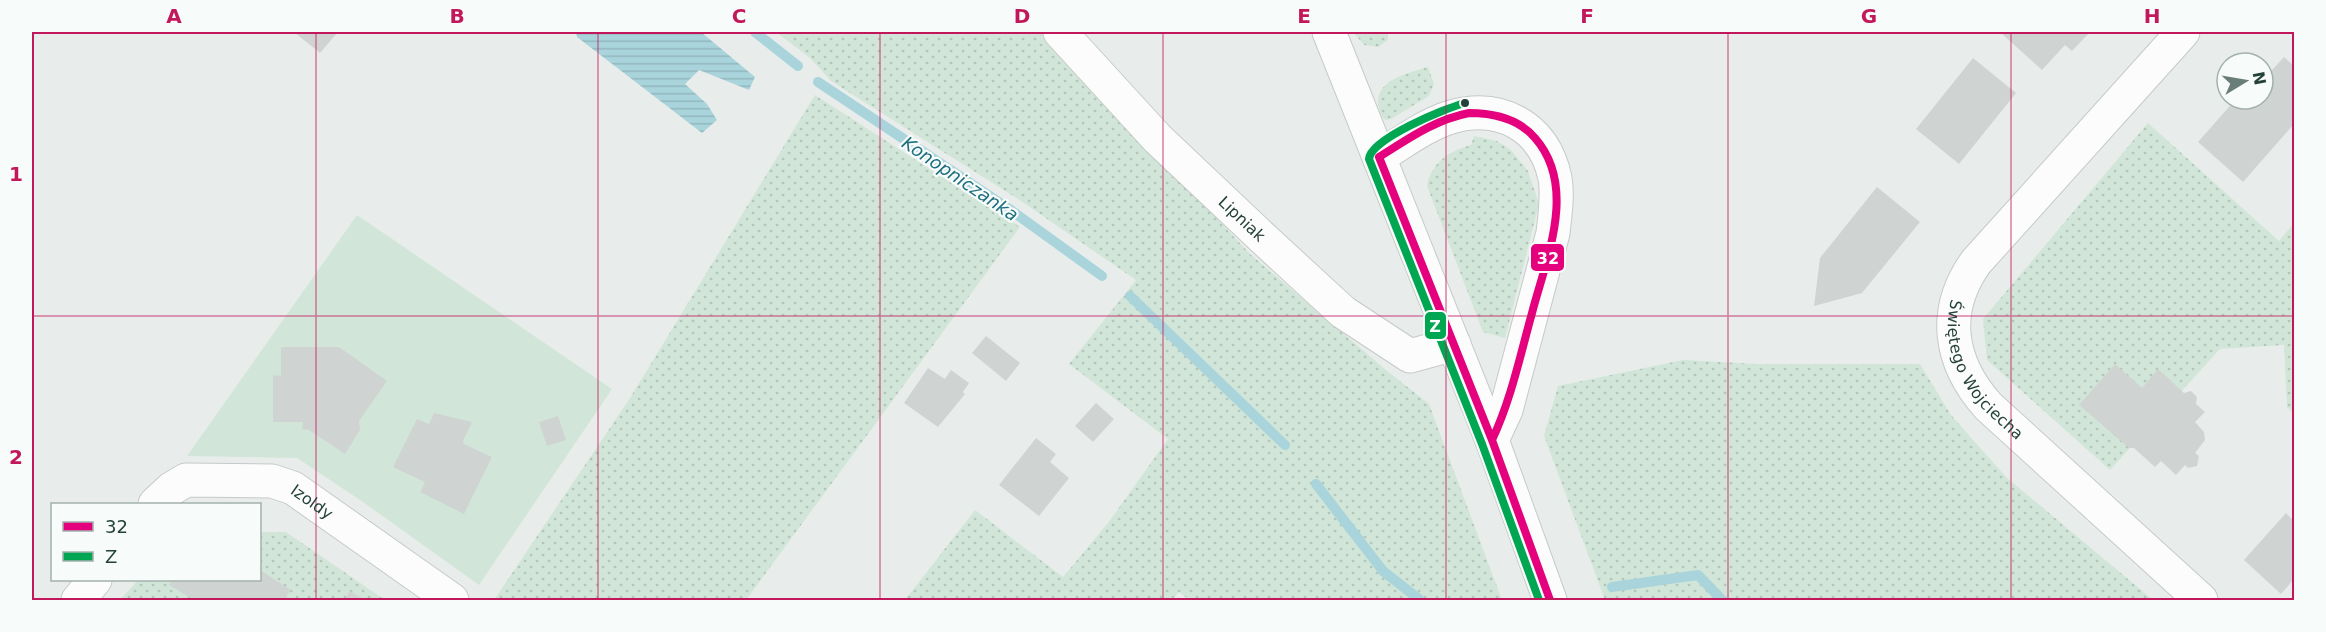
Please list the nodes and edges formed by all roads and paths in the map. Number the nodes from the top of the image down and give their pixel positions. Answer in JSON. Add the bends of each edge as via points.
{"nodes":[{"id":1,"x":1060,"y":32,"type":"edge"},
{"id":2,"x":1329,"y":32,"type":"edge"},
{"id":3,"x":2183,"y":32,"type":"edge"},
{"id":4,"x":1379,"y":157,"type":"junction"},
{"id":5,"x":1454,"y":344,"type":"junction"},
{"id":6,"x":1492,"y":440,"type":"junction"},
{"id":7,"x":156,"y":503,"type":"edge"},
{"id":8,"x":93,"y":581,"type":"edge"},
{"id":9,"x":78,"y":600,"type":"edge"},
{"id":10,"x":452,"y":600,"type":"edge"},
{"id":11,"x":1550,"y":600,"type":"edge"},
{"id":12,"x":2201,"y":600,"type":"edge"}],
"edges":[{"from":1,"to":5,"type":"street","name":"Lipniak","via":[[1158,139],[1343,312],[1410,356]]},
{"from":2,"to":4,"type":"street"},
{"from":3,"to":12,"type":"street","name":"Świętego Wojciecha","via":[[1976,262],[1957,299],[1954,335],[1960,366],[1988,406]]},
{"from":4,"to":5,"type":"street"},
{"from":4,"to":6,"type":"street","via":[[1441,121],[1486,112],[1528,129],[1550,161],[1555,179],[1553,233],[1506,410]]},
{"from":5,"to":6,"type":"street"},
{"from":6,"to":11,"type":"street"},
{"from":7,"to":10,"type":"street","name":"Izoldy","via":[[186,480],[272,481],[293,488]]},
{"from":8,"to":9,"type":"street"}]}
